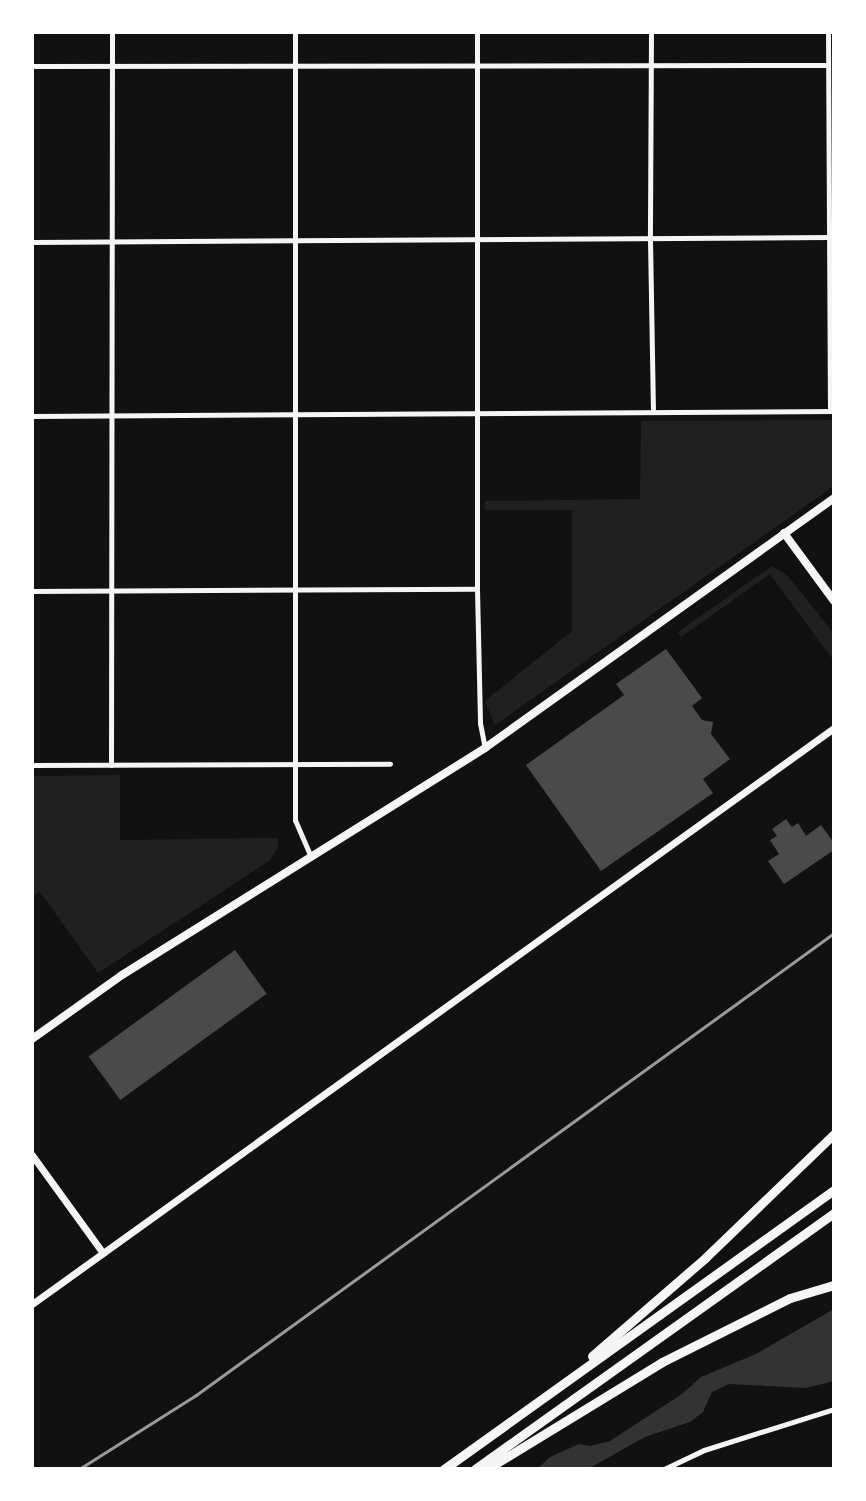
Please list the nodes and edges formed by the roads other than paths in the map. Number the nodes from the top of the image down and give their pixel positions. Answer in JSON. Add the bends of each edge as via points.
{"nodes":[{"id":1,"x":112,"y":32,"type":"edge"},
{"id":2,"x":295,"y":32,"type":"edge"},
{"id":3,"x":477,"y":32,"type":"edge"},
{"id":4,"x":651,"y":32,"type":"edge"},
{"id":5,"x":828,"y":32,"type":"edge"},
{"id":6,"x":651,"y":63,"type":"junction"},
{"id":7,"x":295,"y":65,"type":"junction"},
{"id":8,"x":477,"y":65,"type":"junction"},
{"id":9,"x":828,"y":65,"type":"junction"},
{"id":10,"x":32,"y":66,"type":"edge"},
{"id":11,"x":112,"y":66,"type":"junction"},
{"id":12,"x":829,"y":237,"type":"junction"},
{"id":13,"x":295,"y":240,"type":"junction"},
{"id":14,"x":477,"y":240,"type":"junction"},
{"id":15,"x":650,"y":240,"type":"junction"},
{"id":16,"x":32,"y":242,"type":"edge"},
{"id":17,"x":111,"y":242,"type":"junction"},
{"id":18,"x":832,"y":411,"type":"edge"},
{"id":19,"x":653,"y":412,"type":"junction"},
{"id":20,"x":294,"y":414,"type":"junction"},
{"id":21,"x":476,"y":414,"type":"junction"},
{"id":22,"x":111,"y":415,"type":"junction"},
{"id":23,"x":32,"y":416,"type":"edge"},
{"id":24,"x":834,"y":498,"type":"edge"},
{"id":25,"x":784,"y":533,"type":"junction"},
{"id":26,"x":295,"y":588,"type":"junction"},
{"id":27,"x":477,"y":589,"type":"junction"},
{"id":28,"x":32,"y":591,"type":"edge"},
{"id":29,"x":112,"y":591,"type":"junction"},
{"id":30,"x":834,"y":601,"type":"edge"},
{"id":31,"x":834,"y":728,"type":"edge"},
{"id":32,"x":485,"y":748,"type":"junction"},
{"id":33,"x":390,"y":764,"type":"dead end"},
{"id":34,"x":32,"y":765,"type":"edge"},
{"id":35,"x":111,"y":765,"type":"junction"},
{"id":36,"x":295,"y":765,"type":"junction"},
{"id":37,"x":311,"y":857,"type":"junction"},
{"id":38,"x":32,"y":1039,"type":"edge"},
{"id":39,"x":834,"y":1134,"type":"edge"},
{"id":40,"x":32,"y":1155,"type":"edge"},
{"id":41,"x":834,"y":1190,"type":"edge"},
{"id":42,"x":834,"y":1213,"type":"edge"},
{"id":43,"x":103,"y":1253,"type":"junction"},
{"id":44,"x":834,"y":1285,"type":"edge"},
{"id":45,"x":32,"y":1304,"type":"edge"},
{"id":46,"x":570,"y":1377,"type":"junction"},
{"id":47,"x":834,"y":1409,"type":"edge"},
{"id":48,"x":444,"y":1469,"type":"edge"},
{"id":49,"x":475,"y":1469,"type":"edge"},
{"id":50,"x":487,"y":1469,"type":"edge"},
{"id":51,"x":664,"y":1469,"type":"edge"}],
"edges":[{"from":1,"to":11,"type":"street"},
{"from":2,"to":7,"type":"street"},
{"from":3,"to":8,"type":"street"},
{"from":4,"to":6,"type":"street"},
{"from":5,"to":9,"type":"street"},
{"from":6,"to":8,"type":"street"},
{"from":6,"to":9,"type":"street"},
{"from":6,"to":15,"type":"street"},
{"from":7,"to":8,"type":"street"},
{"from":7,"to":11,"type":"street"},
{"from":7,"to":13,"type":"street"},
{"from":8,"to":14,"type":"street"},
{"from":9,"to":12,"type":"street"},
{"from":10,"to":11,"type":"street"},
{"from":11,"to":17,"type":"street"},
{"from":12,"to":15,"type":"street"},
{"from":12,"to":18,"type":"street"},
{"from":13,"to":14,"type":"street"},
{"from":13,"to":17,"type":"street"},
{"from":13,"to":20,"type":"street"},
{"from":14,"to":15,"type":"street"},
{"from":14,"to":21,"type":"street"},
{"from":15,"to":19,"type":"street"},
{"from":16,"to":17,"type":"street"},
{"from":17,"to":22,"type":"street"},
{"from":18,"to":19,"type":"street"},
{"from":19,"to":21,"type":"street"},
{"from":20,"to":21,"type":"street"},
{"from":20,"to":22,"type":"street"},
{"from":20,"to":26,"type":"street"},
{"from":21,"to":27,"type":"street"},
{"from":22,"to":23,"type":"street"},
{"from":22,"to":29,"type":"street"},
{"from":24,"to":25,"type":"main road"},
{"from":25,"to":30,"type":"main road"},
{"from":25,"to":32,"type":"main road"},
{"from":26,"to":27,"type":"street"},
{"from":26,"to":29,"type":"street"},
{"from":26,"to":36,"type":"street"},
{"from":27,"to":32,"type":"street"},
{"from":28,"to":29,"type":"street"},
{"from":29,"to":35,"type":"street"},
{"from":31,"to":43,"type":"street"},
{"from":32,"to":37,"type":"main road"},
{"from":33,"to":36,"type":"street"},
{"from":34,"to":35,"type":"street"},
{"from":35,"to":36,"type":"street"},
{"from":36,"to":37,"type":"street","via":[[295,820]]},
{"from":37,"to":38,"type":"main road","via":[[122,975]]},
{"from":39,"to":46,"type":"highway"},
{"from":40,"to":43,"type":"street"},
{"from":41,"to":46,"type":"highway"},
{"from":42,"to":49,"type":"highway"},
{"from":43,"to":45,"type":"street"},
{"from":44,"to":50,"type":"highway","via":[[790,1298],[662,1362]]},
{"from":46,"to":48,"type":"highway"},
{"from":47,"to":51,"type":"street","via":[[704,1450]]}]}
